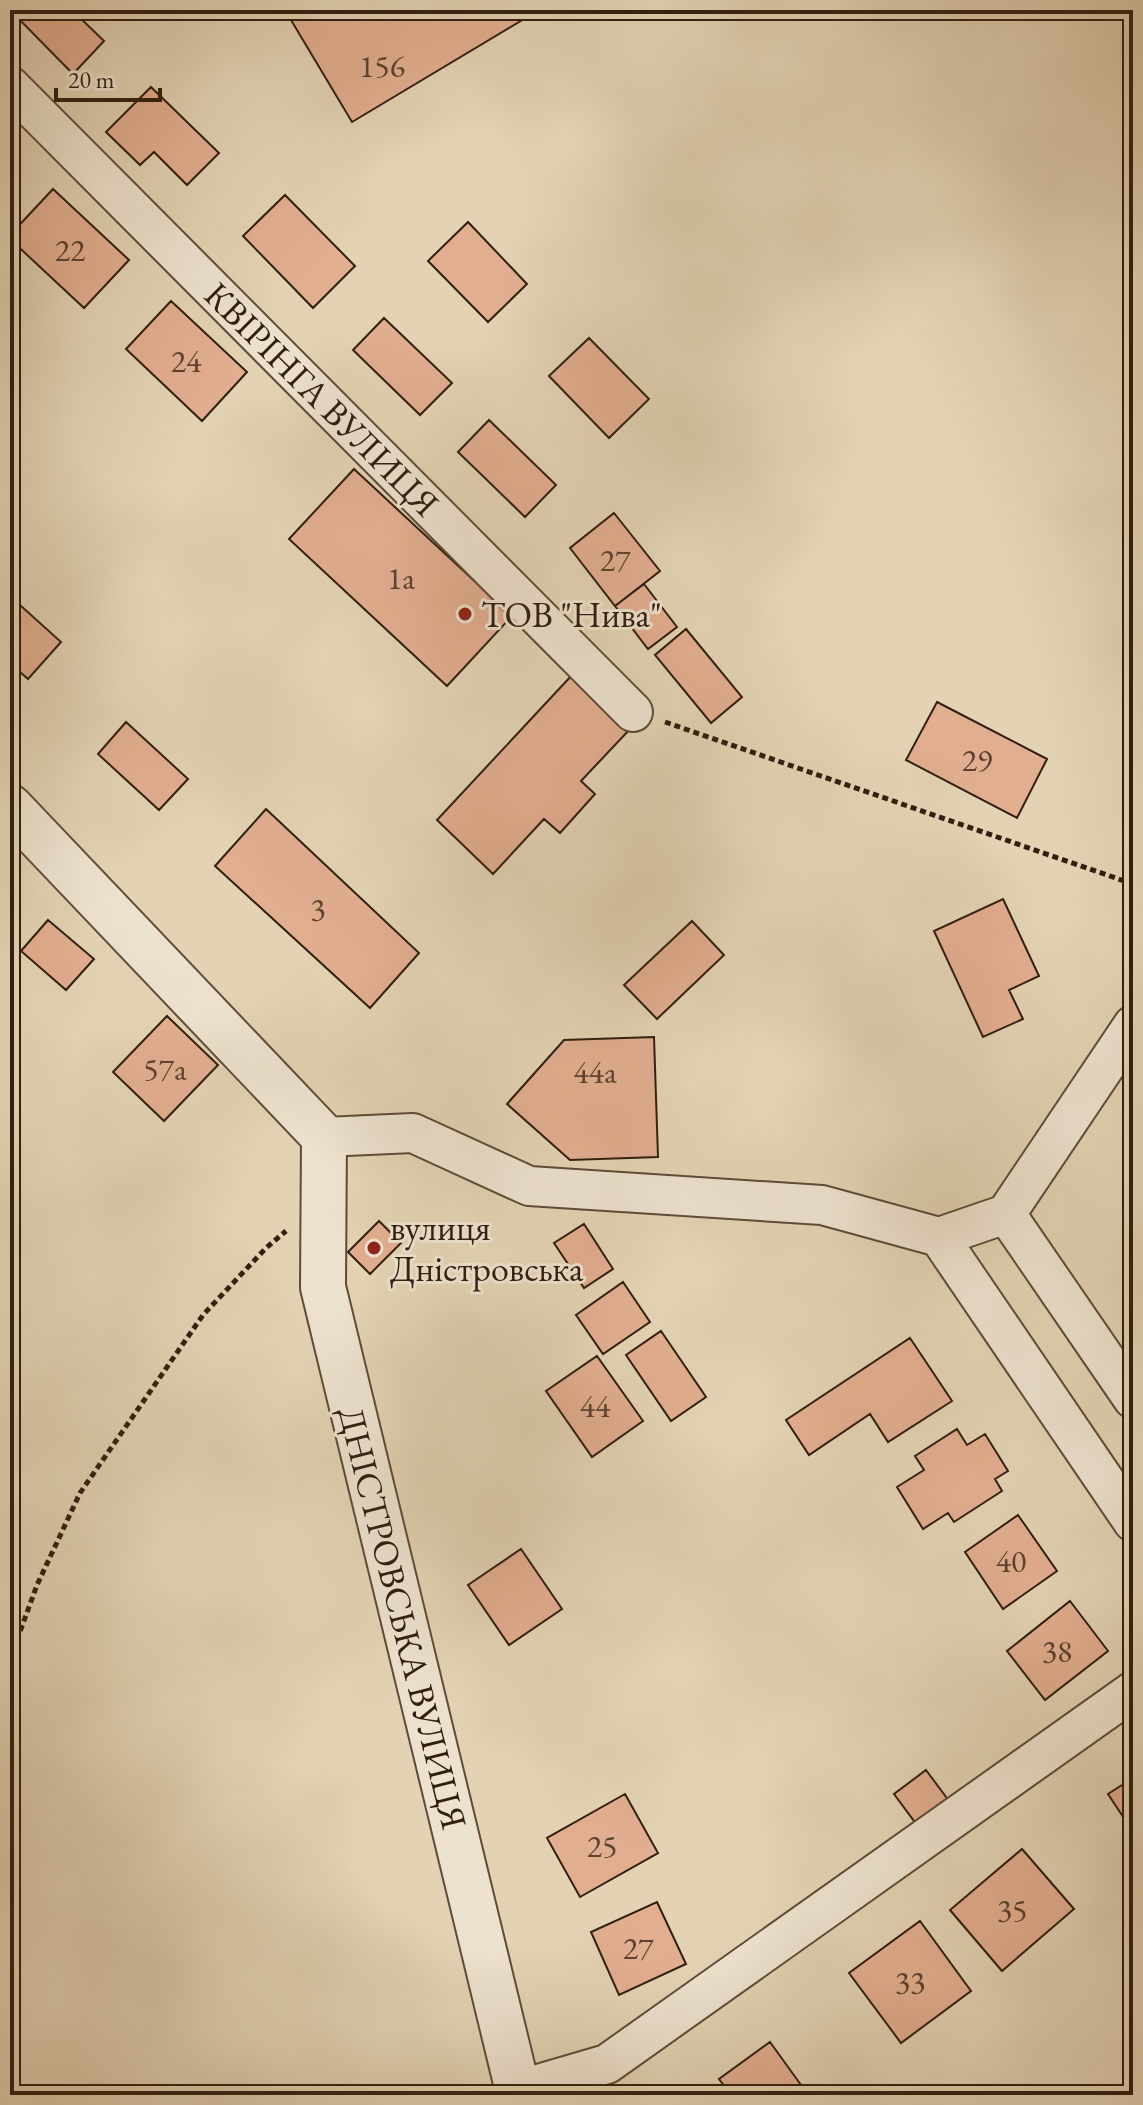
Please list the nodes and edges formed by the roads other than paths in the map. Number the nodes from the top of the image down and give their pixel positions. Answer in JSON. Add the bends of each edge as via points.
{"nodes":[{"id":1,"x":10,"y":86,"type":"edge"},
{"id":2,"x":633,"y":712,"type":"road end"},
{"id":3,"x":10,"y":807,"type":"edge"},
{"id":4,"x":1133,"y":1025,"type":"edge"},
{"id":5,"x":324,"y":1137,"type":"junction"},
{"id":6,"x":1006,"y":1214,"type":"junction"},
{"id":7,"x":939,"y":1237,"type":"junction"},
{"id":8,"x":1133,"y":1399,"type":"edge"},
{"id":9,"x":1133,"y":1522,"type":"edge"},
{"id":10,"x":1133,"y":1691,"type":"edge"},
{"id":11,"x":517,"y":2093,"type":"edge"}],
"edges":[{"from":1,"to":2,"type":"street","name":"КВІРІНГА ВУЛИЦЯ"},
{"from":3,"to":5,"type":"street"},
{"from":4,"to":6,"type":"street"},
{"from":5,"to":7,"type":"street","via":[[413,1133],[529,1186],[822,1205]]},
{"from":5,"to":11,"type":"street","name":"ДНІСТРОВСЬКА ВУЛИЦЯ","via":[[323,1287]]},
{"from":6,"to":7,"type":"street"},
{"from":6,"to":8,"type":"street"},
{"from":7,"to":9,"type":"street"},
{"from":10,"to":11,"type":"street","via":[[607,2064]]}]}
